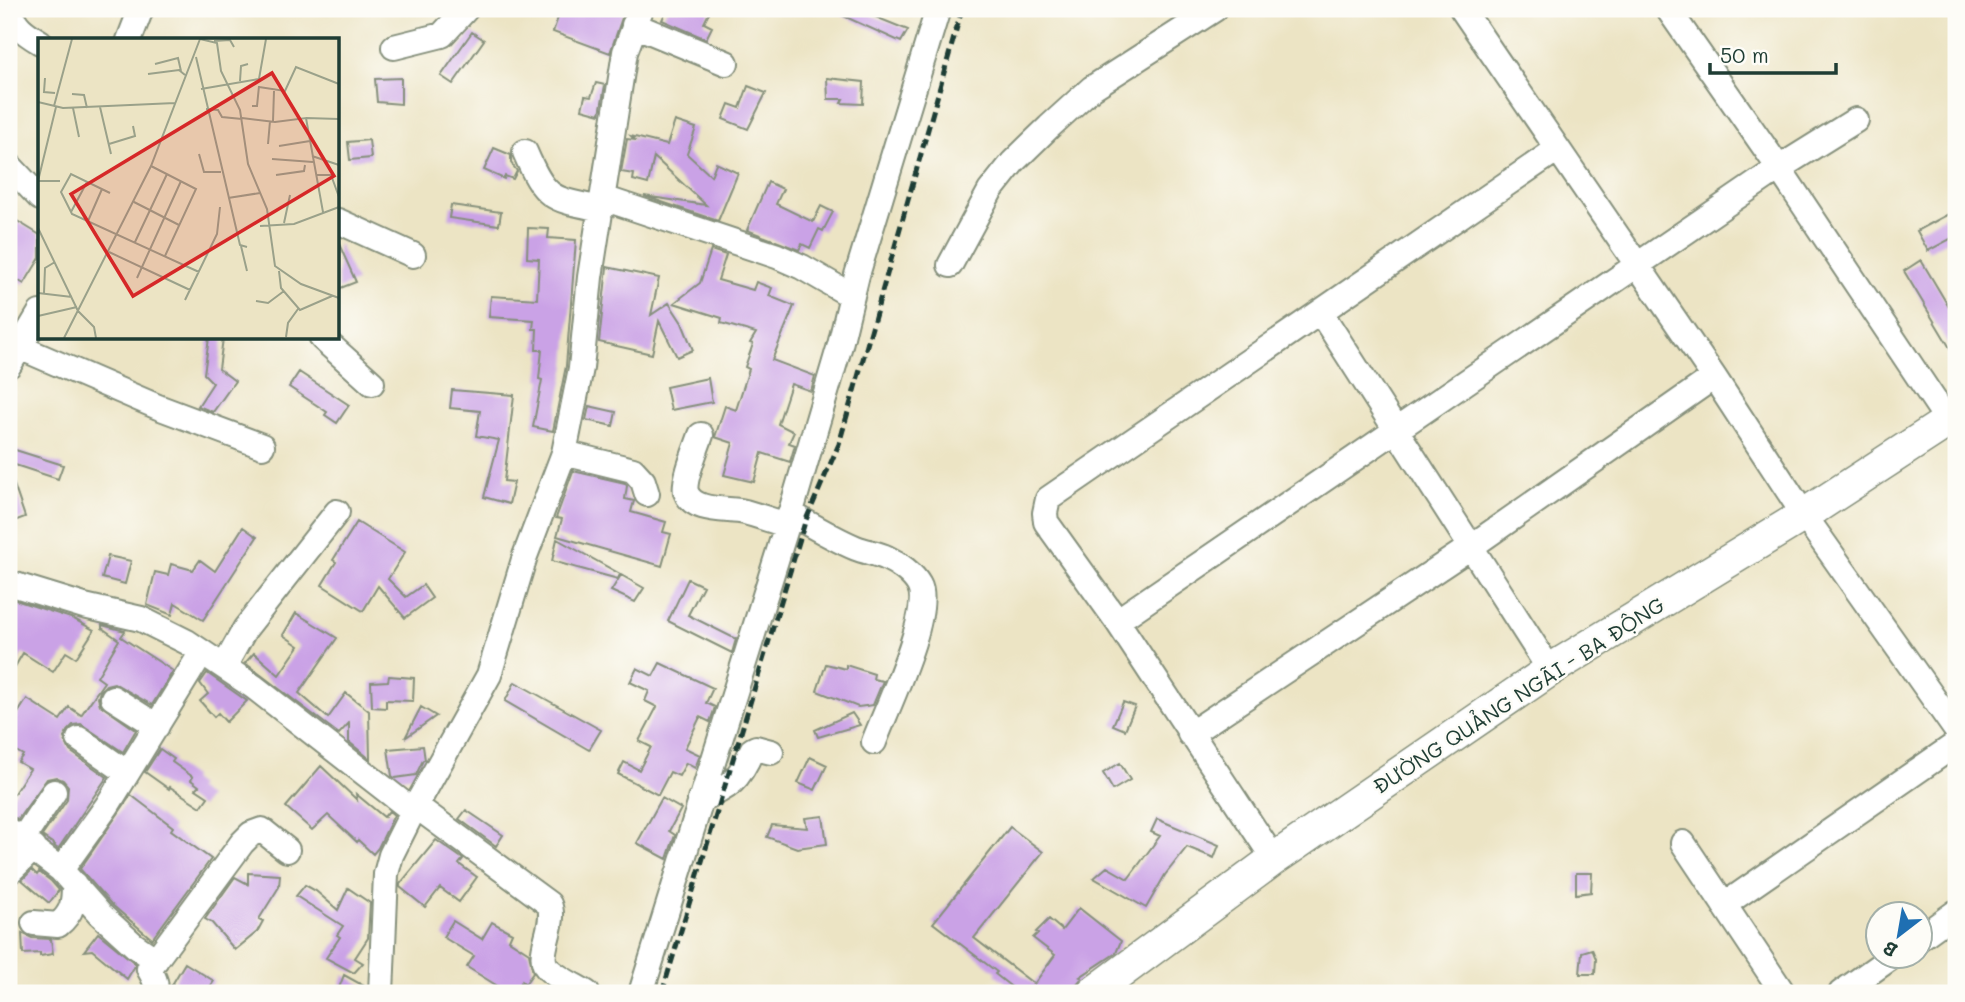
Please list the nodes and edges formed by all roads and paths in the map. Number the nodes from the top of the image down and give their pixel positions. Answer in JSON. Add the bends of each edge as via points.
{"nodes":[{"id":1,"x":11,"y":9,"type":"edge"},
{"id":2,"x":141,"y":9,"type":"edge"},
{"id":3,"x":467,"y":9,"type":"edge"},
{"id":4,"x":938,"y":9,"type":"edge"},
{"id":5,"x":1215,"y":9,"type":"edge"},
{"id":6,"x":1462,"y":9,"type":"edge"},
{"id":7,"x":1668,"y":9,"type":"edge"},
{"id":8,"x":638,"y":17,"type":"edge"},
{"id":9,"x":130,"y":38,"type":"edge"},
{"id":10,"x":38,"y":41,"type":"edge"},
{"id":11,"x":394,"y":47,"type":"dead end"},
{"id":12,"x":726,"y":63,"type":"dead end"},
{"id":13,"x":1856,"y":120,"type":"dead end"},
{"id":14,"x":1556,"y":150,"type":"junction"},
{"id":15,"x":525,"y":152,"type":"dead end"},
{"id":16,"x":9,"y":165,"type":"edge"},
{"id":17,"x":1779,"y":167,"type":"junction"},
{"id":18,"x":38,"y":196,"type":"edge"},
{"id":19,"x":602,"y":203,"type":"junction"},
{"id":20,"x":340,"y":222,"type":"edge"},
{"id":21,"x":413,"y":255,"type":"dead end"},
{"id":22,"x":950,"y":265,"type":"dead end"},
{"id":23,"x":1638,"y":265,"type":"junction"},
{"id":24,"x":852,"y":296,"type":"junction"},
{"id":25,"x":1321,"y":313,"type":"junction"},
{"id":26,"x":38,"y":316,"type":"edge"},
{"id":27,"x":324,"y":340,"type":"edge"},
{"id":28,"x":14,"y":356,"type":"edge"},
{"id":29,"x":1714,"y":377,"type":"junction"},
{"id":30,"x":372,"y":383,"type":"dead end"},
{"id":31,"x":1952,"y":418,"type":"edge"},
{"id":32,"x":1395,"y":429,"type":"junction"},
{"id":33,"x":701,"y":435,"type":"dead end"},
{"id":34,"x":262,"y":446,"type":"dead end"},
{"id":35,"x":564,"y":453,"type":"junction"},
{"id":36,"x":647,"y":494,"type":"dead end"},
{"id":37,"x":337,"y":512,"type":"dead end"},
{"id":38,"x":1804,"y":515,"type":"junction"},
{"id":39,"x":788,"y":519,"type":"junction"},
{"id":40,"x":1472,"y":546,"type":"junction"},
{"id":41,"x":9,"y":583,"type":"edge"},
{"id":42,"x":1117,"y":621,"type":"junction"},
{"id":43,"x":202,"y":652,"type":"junction"},
{"id":44,"x":225,"y":665,"type":"junction"},
{"id":45,"x":1550,"y":670,"type":"junction"},
{"id":46,"x":113,"y":698,"type":"dead end"},
{"id":47,"x":157,"y":726,"type":"junction"},
{"id":48,"x":1956,"y":730,"type":"edge"},
{"id":49,"x":1190,"y":733,"type":"junction"},
{"id":50,"x":79,"y":739,"type":"dead end"},
{"id":51,"x":874,"y":742,"type":"dead end"},
{"id":52,"x":1956,"y":744,"type":"edge"},
{"id":53,"x":771,"y":752,"type":"dead end"},
{"id":54,"x":126,"y":772,"type":"junction"},
{"id":55,"x":54,"y":792,"type":"dead end"},
{"id":56,"x":700,"y":800,"type":"junction"},
{"id":57,"x":414,"y":808,"type":"junction"},
{"id":58,"x":22,"y":839,"type":"edge"},
{"id":59,"x":1683,"y":843,"type":"dead end"},
{"id":60,"x":287,"y":850,"type":"dead end"},
{"id":61,"x":1274,"y":859,"type":"junction"},
{"id":62,"x":9,"y":872,"type":"edge"},
{"id":63,"x":68,"y":877,"type":"junction"},
{"id":64,"x":1724,"y":905,"type":"junction"},
{"id":65,"x":1956,"y":912,"type":"edge"},
{"id":66,"x":34,"y":923,"type":"dead end"},
{"id":67,"x":1934,"y":928,"type":"edge"},
{"id":68,"x":156,"y":960,"type":"junction"},
{"id":69,"x":1874,"y":970,"type":"edge"},
{"id":70,"x":154,"y":993,"type":"edge"},
{"id":71,"x":381,"y":993,"type":"edge"},
{"id":72,"x":587,"y":993,"type":"edge"},
{"id":73,"x":641,"y":993,"type":"edge"},
{"id":74,"x":1093,"y":993,"type":"edge"},
{"id":75,"x":1783,"y":993,"type":"edge"},
{"id":76,"x":1841,"y":993,"type":"edge"}],
"edges":[{"from":1,"to":10,"type":"street","via":[[20,28]]},
{"from":2,"to":9,"type":"street"},
{"from":3,"to":11,"type":"street","via":[[442,35]]},
{"from":4,"to":24,"type":"street"},
{"from":5,"to":22,"type":"street","via":[[1092,88],[1049,127],[990,191]]},
{"from":6,"to":14,"type":"street"},
{"from":7,"to":17,"type":"street"},
{"from":8,"to":12,"type":"street"},
{"from":8,"to":19,"type":"street","via":[[625,52]]},
{"from":13,"to":17,"type":"street"},
{"from":14,"to":23,"type":"street"},
{"from":14,"to":25,"type":"street"},
{"from":15,"to":19,"type":"street","via":[[545,192],[566,202]]},
{"from":16,"to":18,"type":"street"},
{"from":17,"to":23,"type":"street"},
{"from":17,"to":31,"type":"street"},
{"from":19,"to":24,"type":"street","via":[[777,256]]},
{"from":19,"to":35,"type":"street","via":[[581,368]]},
{"from":20,"to":21,"type":"street"},
{"from":23,"to":29,"type":"street"},
{"from":23,"to":32,"type":"street"},
{"from":24,"to":39,"type":"street"},
{"from":25,"to":32,"type":"street"},
{"from":25,"to":42,"type":"street","via":[[1048,499],[1046,522]]},
{"from":26,"to":28,"type":"street"},
{"from":27,"to":30,"type":"street"},
{"from":28,"to":34,"type":"street"},
{"from":29,"to":38,"type":"street"},
{"from":29,"to":40,"type":"street"},
{"from":31,"to":38,"type":"main road","name":"ĐƯỜNG QUẢNG NGÃI - BA ĐỘNG"},
{"from":32,"to":40,"type":"street"},
{"from":32,"to":42,"type":"street"},
{"from":33,"to":39,"type":"street","via":[[685,490],[690,498],[698,504]]},
{"from":35,"to":36,"type":"street","via":[[633,470]]},
{"from":35,"to":57,"type":"street","via":[[525,556],[489,674]]},
{"from":37,"to":44,"type":"street","via":[[245,629]]},
{"from":38,"to":45,"type":"main road","name":"ĐƯỜNG QUẢNG NGÃI - BA ĐỘNG"},
{"from":38,"to":48,"type":"street"},
{"from":39,"to":51,"type":"street","via":[[887,558],[920,586],[922,606],[909,654]]},
{"from":39,"to":56,"type":"street"},
{"from":40,"to":45,"type":"street"},
{"from":40,"to":49,"type":"street"},
{"from":41,"to":43,"type":"street","via":[[141,619]]},
{"from":42,"to":49,"type":"street"},
{"from":43,"to":44,"type":"street"},
{"from":43,"to":47,"type":"street"},
{"from":44,"to":57,"type":"street"},
{"from":45,"to":61,"type":"main road","name":"ĐƯỜNG QUẢNG NGÃI - BA ĐỘNG"},
{"from":46,"to":47,"type":"street"},
{"from":47,"to":54,"type":"street"},
{"from":49,"to":61,"type":"street"},
{"from":50,"to":54,"type":"street"},
{"from":52,"to":64,"type":"street"},
{"from":53,"to":56,"type":"street","via":[[752,750],[739,777]]},
{"from":54,"to":63,"type":"street"},
{"from":55,"to":58,"type":"street"},
{"from":56,"to":73,"type":"street"},
{"from":57,"to":71,"type":"street","via":[[386,874]]},
{"from":57,"to":72,"type":"street","via":[[549,904],[552,919],[543,959],[547,967]]},
{"from":58,"to":62,"type":"street"},
{"from":58,"to":63,"type":"street"},
{"from":59,"to":64,"type":"street"},
{"from":60,"to":68,"type":"street","via":[[262,830],[251,834]]},
{"from":61,"to":74,"type":"main road","name":"ĐƯỜNG QUẢNG NGÃI - BA ĐỘNG"},
{"from":63,"to":66,"type":"street","via":[[74,905],[67,918],[58,925]]},
{"from":63,"to":68,"type":"street","via":[[100,914]]},
{"from":64,"to":75,"type":"street"},
{"from":65,"to":67,"type":"street"},
{"from":68,"to":70,"type":"street","via":[[149,970],[155,979]]},
{"from":69,"to":76,"type":"street"}]}
